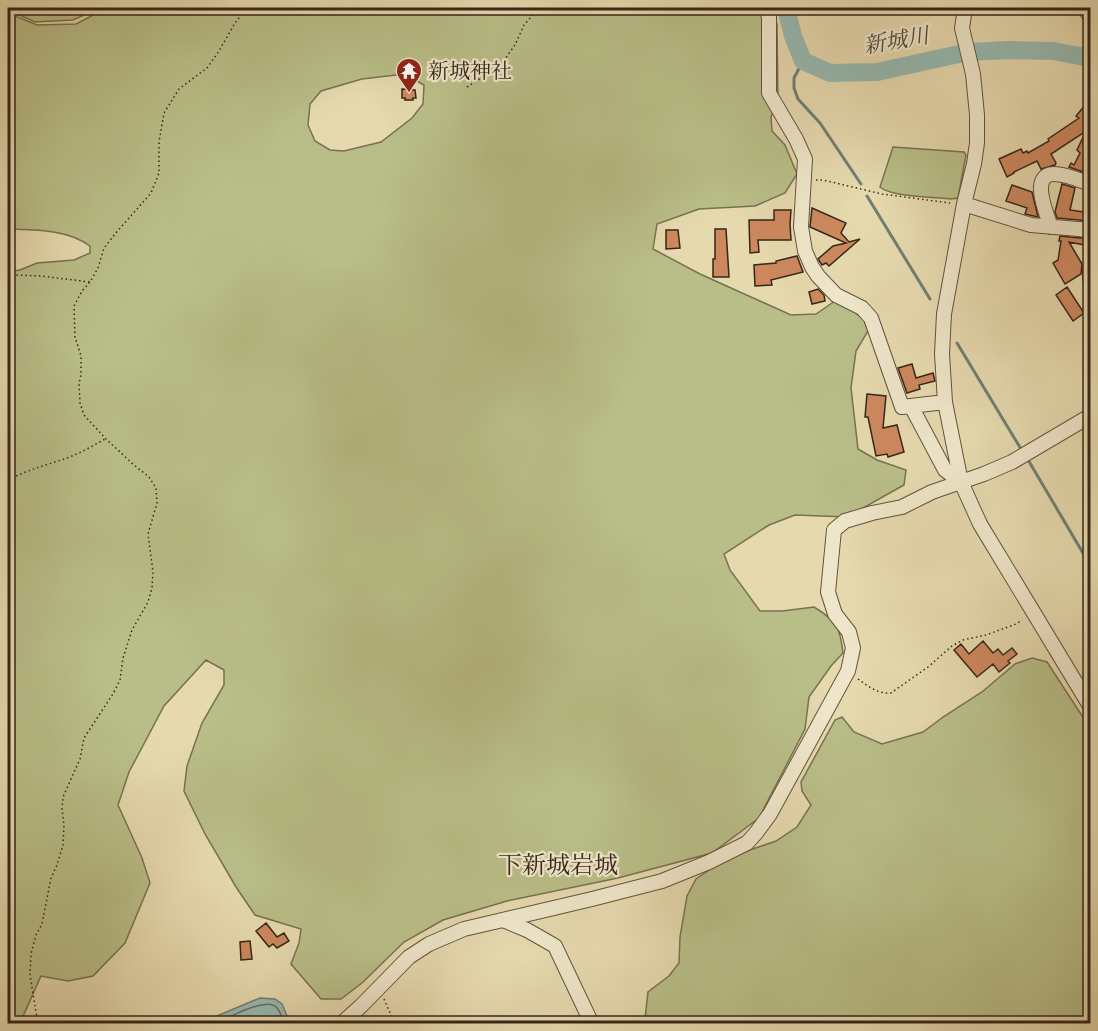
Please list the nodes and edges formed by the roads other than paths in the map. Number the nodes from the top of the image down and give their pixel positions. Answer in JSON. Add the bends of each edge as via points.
{"nodes":[{"id":1,"x":765,"y":8,"type":"edge"},
{"id":2,"x":964,"y":8,"type":"edge"},
{"id":3,"x":1084,"y":8,"type":"edge"},
{"id":4,"x":1090,"y":16,"type":"edge"},
{"id":5,"x":1090,"y":184,"type":"edge"},
{"id":6,"x":964,"y":204,"type":"junction"},
{"id":7,"x":1051,"y":226,"type":"junction"},
{"id":8,"x":1090,"y":230,"type":"edge"},
{"id":9,"x":1090,"y":268,"type":"edge"},
{"id":10,"x":1090,"y":279,"type":"edge"},
{"id":11,"x":945,"y":402,"type":"junction"},
{"id":12,"x":910,"y":406,"type":"junction"},
{"id":13,"x":1090,"y":416,"type":"edge"},
{"id":14,"x":961,"y":482,"type":"junction"},
{"id":15,"x":1090,"y":706,"type":"edge"},
{"id":16,"x":503,"y":920,"type":"junction"},
{"id":17,"x":341,"y":1023,"type":"edge"},
{"id":18,"x":592,"y":1023,"type":"edge"}],
"edges":[{"from":1,"to":12,"type":"street","via":[[769,16],[769,93],[805,159],[801,227],[805,250],[818,276],[836,295],[862,308],[871,318],[902,407]]},
{"from":2,"to":6,"type":"street","via":[[962,28],[973,74],[977,115],[974,164]]},
{"from":3,"to":4,"type":"street"},
{"from":5,"to":7,"type":"street","via":[[1064,175],[1045,177],[1041,201]]},
{"from":6,"to":7,"type":"street","via":[[1031,225]]},
{"from":6,"to":11,"type":"street","via":[[944,314]]},
{"from":7,"to":8,"type":"street"},
{"from":9,"to":10,"type":"street"},
{"from":11,"to":12,"type":"street"},
{"from":11,"to":14,"type":"street"},
{"from":12,"to":14,"type":"street","via":[[945,470]]},
{"from":13,"to":14,"type":"street","via":[[1012,462]]},
{"from":14,"to":15,"type":"street","via":[[980,524]]},
{"from":14,"to":16,"type":"street","via":[[902,507],[845,521],[834,530],[828,592],[835,614],[849,632],[853,648],[848,671],[770,814],[747,843],[662,881]]},
{"from":16,"to":17,"type":"street","via":[[464,929],[429,944],[409,957]]},
{"from":16,"to":18,"type":"street","via":[[555,946]]}]}
